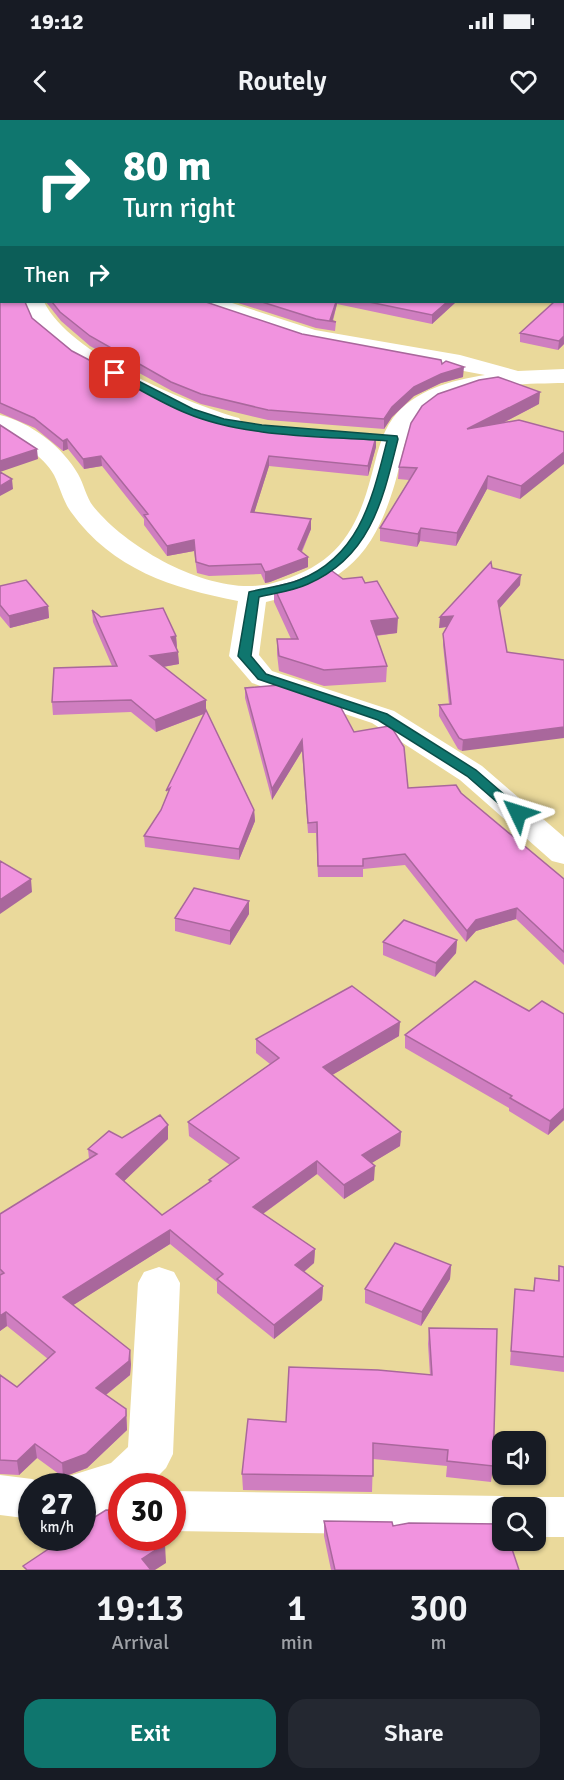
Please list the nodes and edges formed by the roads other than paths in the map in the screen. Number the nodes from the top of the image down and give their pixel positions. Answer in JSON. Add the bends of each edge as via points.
{"nodes":[{"id":1,"x":34,"y":303,"type":"edge"},
{"id":2,"x":214,"y":303,"type":"edge"},
{"id":3,"x":564,"y":376,"type":"edge"},
{"id":4,"x":517,"y":377,"type":"junction"},
{"id":5,"x":0,"y":422,"type":"edge"},
{"id":6,"x":252,"y":426,"type":"edge"},
{"id":7,"x":253,"y":595,"type":"junction"},
{"id":8,"x":564,"y":854,"type":"edge"},
{"id":9,"x":159,"y":1283,"type":"dead end"},
{"id":10,"x":138,"y":1473,"type":"edge"},
{"id":11,"x":18,"y":1492,"type":"edge"},
{"id":12,"x":0,"y":1493,"type":"edge"},
{"id":13,"x":18,"y":1496,"type":"edge"},
{"id":14,"x":186,"y":1511,"type":"edge"},
{"id":15,"x":492,"y":1516,"type":"edge"},
{"id":16,"x":546,"y":1517,"type":"edge"},
{"id":17,"x":564,"y":1517,"type":"edge"}],
"edges":[{"from":1,"to":6,"type":"street","via":[[42,320],[82,354],[190,411]]},
{"from":2,"to":4,"type":"street","via":[[312,336],[470,363]]},
{"from":3,"to":4,"type":"street"},
{"from":4,"to":7,"type":"street","via":[[450,390],[422,405],[383,438],[379,494],[354,547],[331,567],[303,583]]},
{"from":5,"to":7,"type":"street","via":[[47,452],[64,471],[82,510],[126,552],[158,572],[206,587]]},
{"from":7,"to":8,"type":"street","via":[[244,656],[262,676],[383,717],[471,773]]},
{"from":9,"to":10,"type":"street","via":[[150,1454]]},
{"from":11,"to":12,"type":"street"},
{"from":12,"to":13,"type":"street"},
{"from":14,"to":15,"type":"street"},
{"from":16,"to":17,"type":"street"}]}
